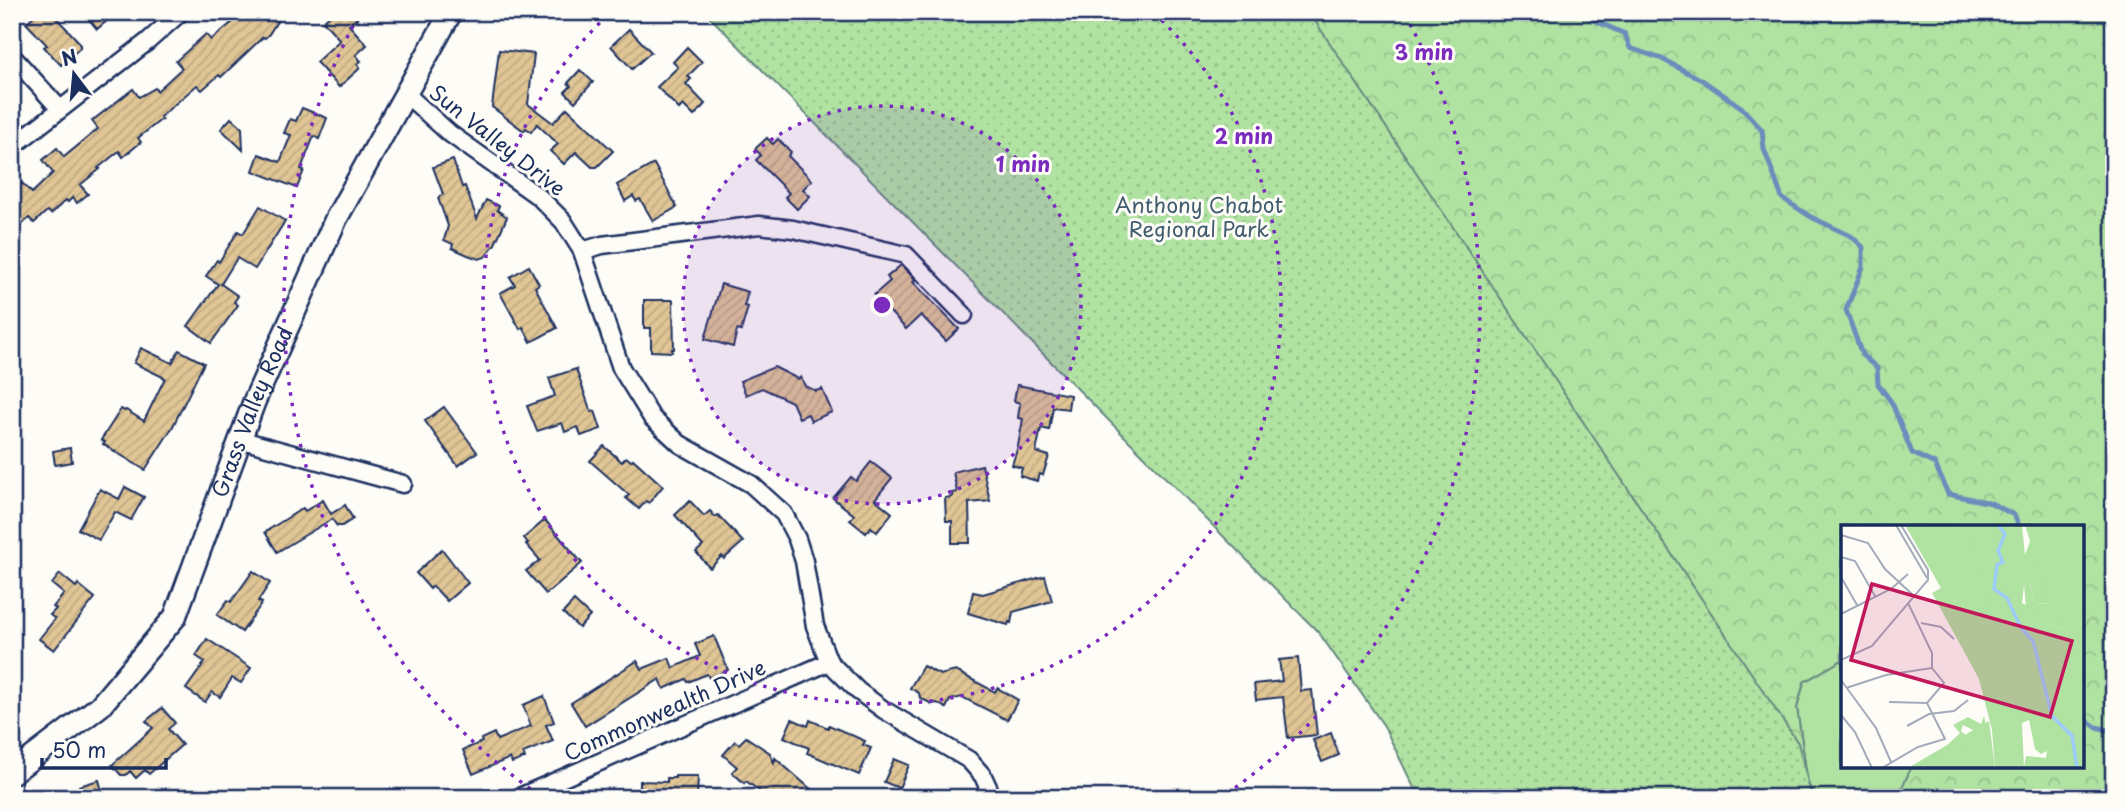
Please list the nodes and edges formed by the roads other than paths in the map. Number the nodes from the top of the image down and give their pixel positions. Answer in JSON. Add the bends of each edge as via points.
{"nodes":[{"id":1,"x":180,"y":12,"type":"edge"},
{"id":2,"x":451,"y":12,"type":"edge"},
{"id":3,"x":12,"y":56,"type":"edge"},
{"id":4,"x":406,"y":94,"type":"junction"},
{"id":5,"x":60,"y":109,"type":"junction"},
{"id":6,"x":12,"y":148,"type":"edge"},
{"id":7,"x":582,"y":251,"type":"junction"},
{"id":8,"x":964,"y":315,"type":"dead end"},
{"id":9,"x":242,"y":440,"type":"junction"},
{"id":10,"x":403,"y":484,"type":"dead end"},
{"id":11,"x":829,"y":662,"type":"junction"},
{"id":12,"x":12,"y":773,"type":"edge"},
{"id":13,"x":517,"y":798,"type":"edge"},
{"id":14,"x":993,"y":798,"type":"edge"}],
"edges":[{"from":1,"to":5,"type":"street"},
{"from":2,"to":4,"type":"main road","name":"Grass Valley Road"},
{"from":3,"to":5,"type":"street"},
{"from":4,"to":7,"type":"street","name":"Sun Valley Drive","via":[[449,134],[539,197],[563,221]]},
{"from":4,"to":9,"type":"main road","name":"Grass Valley Road","via":[[336,219],[254,402]]},
{"from":5,"to":6,"type":"street"},
{"from":7,"to":8,"type":"street","via":[[759,225],[793,229],[906,255]]},
{"from":7,"to":11,"type":"street","name":"Sun Valley Drive","via":[[621,368],[652,418],[680,444],[751,484],[784,513],[804,561],[815,626]]},
{"from":9,"to":10,"type":"street"},
{"from":9,"to":12,"type":"main road","name":"Grass Valley Road","via":[[175,617],[100,706]]},
{"from":11,"to":13,"type":"street","name":"Commonwealth Drive"},
{"from":11,"to":14,"type":"street","name":"Sun Valley Drive","via":[[884,710],[969,760]]}]}
